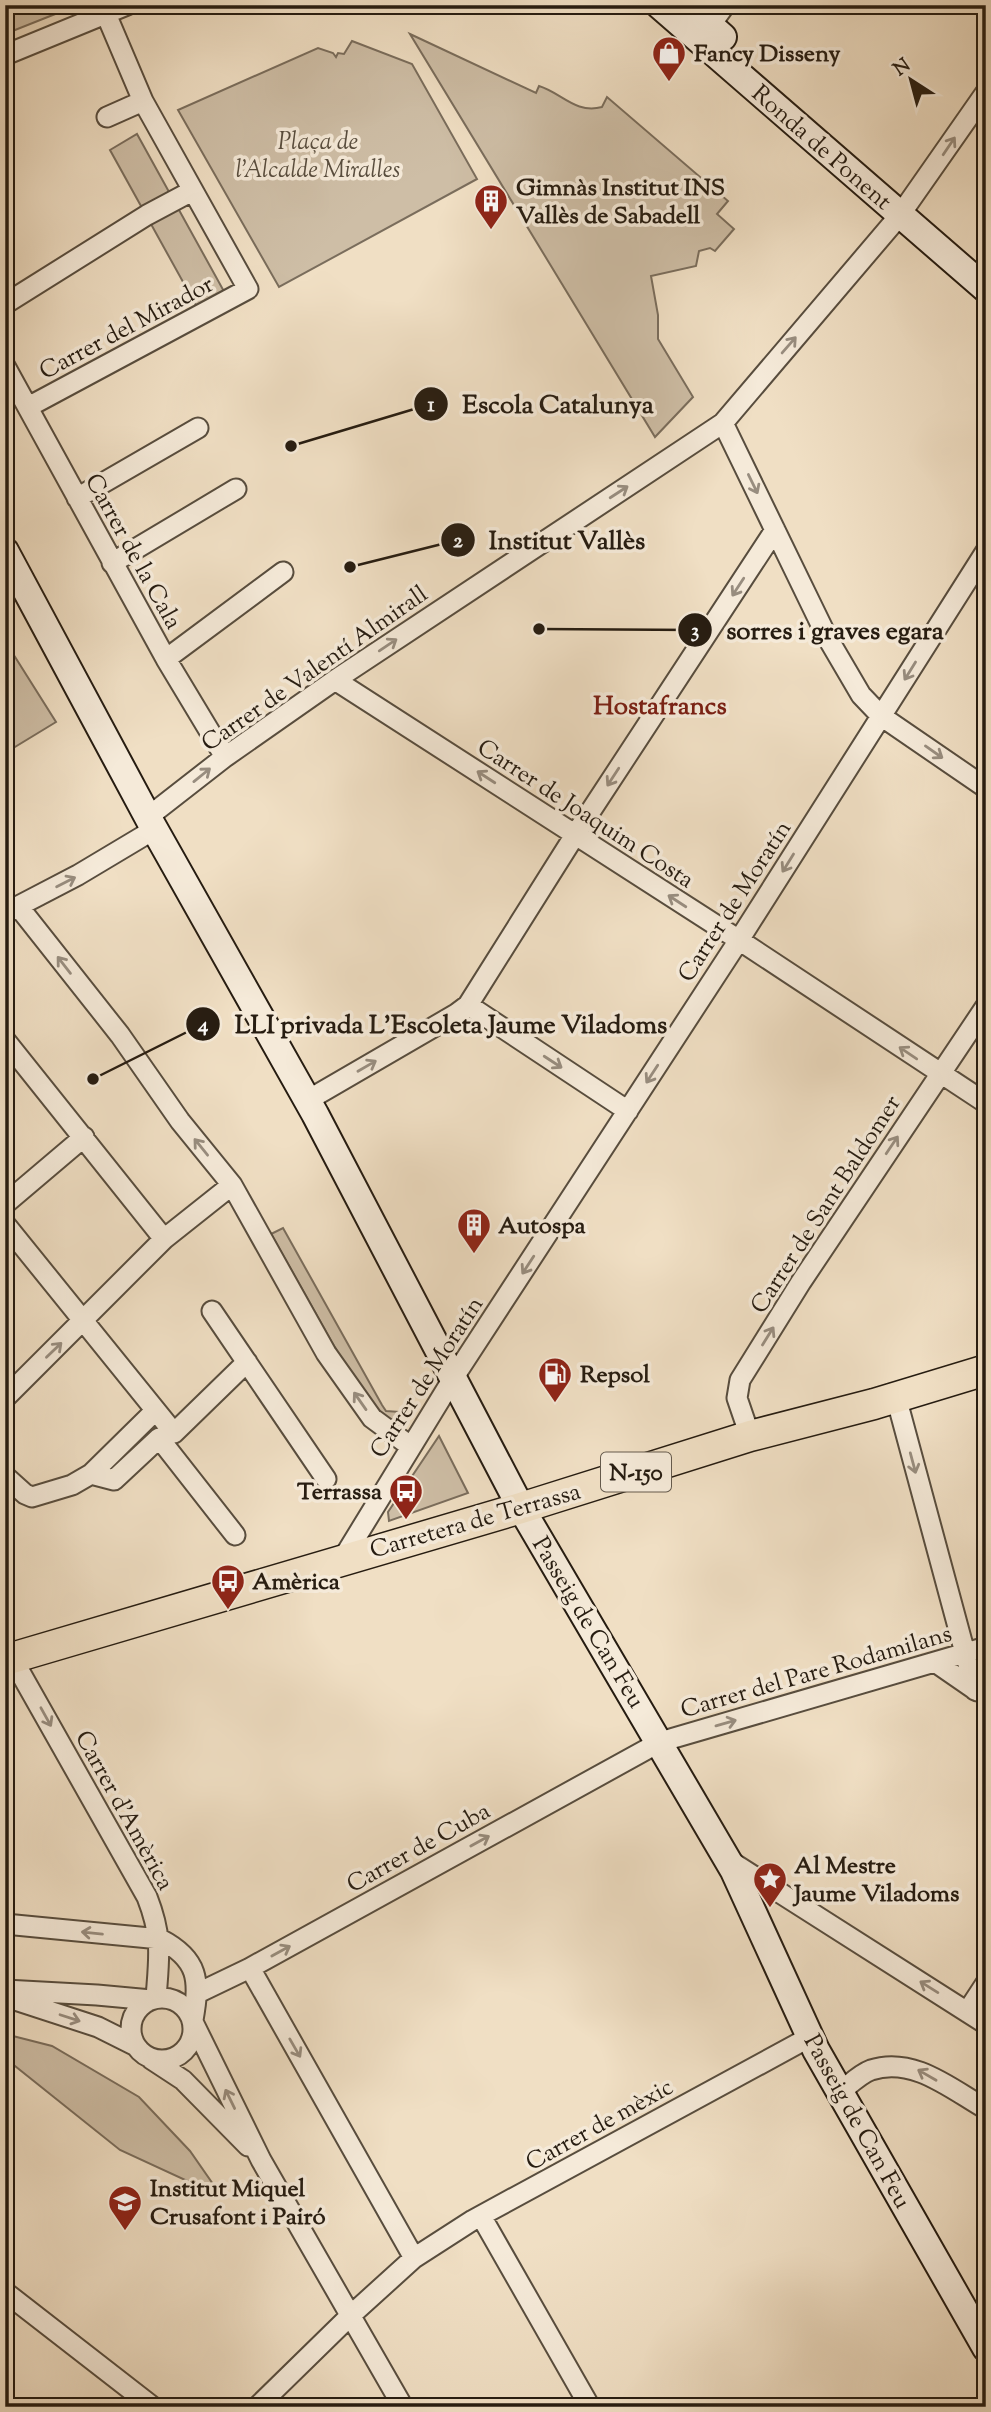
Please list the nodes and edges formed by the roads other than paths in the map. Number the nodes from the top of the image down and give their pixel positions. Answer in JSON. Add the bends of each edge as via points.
{"nodes":[{"id":1,"x":127,"y":5,"type":"edge"},
{"id":2,"x":659,"y":5,"type":"edge"},
{"id":3,"x":687,"y":5,"type":"edge"},
{"id":4,"x":106,"y":14,"type":"junction"},
{"id":5,"x":718,"y":16,"type":"edge"},
{"id":6,"x":5,"y":55,"type":"edge"},
{"id":7,"x":986,"y":92,"type":"edge"},
{"id":8,"x":143,"y":101,"type":"junction"},
{"id":9,"x":107,"y":117,"type":"dead end"},
{"id":10,"x":192,"y":191,"type":"junction"},
{"id":11,"x":905,"y":208,"type":"junction"},
{"id":12,"x":986,"y":265,"type":"edge"},
{"id":13,"x":986,"y":289,"type":"edge"},
{"id":14,"x":5,"y":304,"type":"edge"},
{"id":15,"x":5,"y":366,"type":"edge"},
{"id":16,"x":28,"y":407,"type":"junction"},
{"id":17,"x":723,"y":423,"type":"junction"},
{"id":18,"x":198,"y":429,"type":"dead end"},
{"id":19,"x":236,"y":489,"type":"dead end"},
{"id":20,"x":77,"y":498,"type":"junction"},
{"id":21,"x":775,"y":530,"type":"junction"},
{"id":22,"x":5,"y":551,"type":"edge"},
{"id":23,"x":986,"y":551,"type":"edge"},
{"id":24,"x":112,"y":563,"type":"junction"},
{"id":25,"x":283,"y":572,"type":"dead end"},
{"id":26,"x":166,"y":659,"type":"junction"},
{"id":27,"x":335,"y":680,"type":"junction"},
{"id":28,"x":881,"y":716,"type":"junction"},
{"id":29,"x":225,"y":757,"type":"junction"},
{"id":30,"x":986,"y":788,"type":"edge"},
{"id":31,"x":151,"y":823,"type":"junction"},
{"id":32,"x":575,"y":835,"type":"junction"},
{"id":33,"x":12,"y":910,"type":"edge"},
{"id":34,"x":739,"y":940,"type":"junction"},
{"id":35,"x":986,"y":1006,"type":"edge"},
{"id":36,"x":462,"y":1009,"type":"junction"},
{"id":37,"x":5,"y":1040,"type":"edge"},
{"id":38,"x":940,"y":1074,"type":"junction"},
{"id":39,"x":308,"y":1100,"type":"junction"},
{"id":40,"x":986,"y":1103,"type":"edge"},
{"id":41,"x":628,"y":1111,"type":"junction"},
{"id":42,"x":84,"y":1137,"type":"junction"},
{"id":43,"x":232,"y":1185,"type":"junction"},
{"id":44,"x":5,"y":1204,"type":"edge"},
{"id":45,"x":5,"y":1224,"type":"edge"},
{"id":46,"x":164,"y":1239,"type":"junction"},
{"id":47,"x":212,"y":1311,"type":"dead end"},
{"id":48,"x":83,"y":1322,"type":"junction"},
{"id":49,"x":247,"y":1363,"type":"junction"},
{"id":50,"x":986,"y":1370,"type":"edge"},
{"id":51,"x":454,"y":1377,"type":"junction"},
{"id":52,"x":896,"y":1397,"type":"junction"},
{"id":53,"x":5,"y":1398,"type":"edge"},
{"id":54,"x":155,"y":1411,"type":"junction"},
{"id":55,"x":167,"y":1435,"type":"junction"},
{"id":56,"x":750,"y":1436,"type":"junction"},
{"id":57,"x":411,"y":1446,"type":"junction"},
{"id":58,"x":91,"y":1474,"type":"junction"},
{"id":59,"x":5,"y":1476,"type":"edge"},
{"id":60,"x":326,"y":1479,"type":"dead end"},
{"id":61,"x":521,"y":1508,"type":"junction"},
{"id":62,"x":235,"y":1535,"type":"dead end"},
{"id":63,"x":342,"y":1560,"type":"junction"},
{"id":64,"x":986,"y":1647,"type":"edge"},
{"id":65,"x":964,"y":1653,"type":"junction"},
{"id":66,"x":9,"y":1659,"type":"edge"},
{"id":67,"x":935,"y":1662,"type":"junction"},
{"id":68,"x":980,"y":1693,"type":"edge"},
{"id":69,"x":660,"y":1742,"type":"junction"},
{"id":70,"x":728,"y":1860,"type":"junction"},
{"id":71,"x":5,"y":1924,"type":"edge"},
{"id":72,"x":160,"y":1939,"type":"junction"},
{"id":73,"x":250,"y":1968,"type":"junction"},
{"id":74,"x":986,"y":1983,"type":"edge"},
{"id":75,"x":5,"y":1990,"type":"edge"},
{"id":76,"x":198,"y":1993,"type":"junction"},
{"id":77,"x":5,"y":1997,"type":"edge"},
{"id":78,"x":153,"y":1999,"type":"junction"},
{"id":79,"x":967,"y":2012,"type":"junction"},
{"id":80,"x":193,"y":2022,"type":"junction"},
{"id":81,"x":986,"y":2025,"type":"edge"},
{"id":82,"x":810,"y":2037,"type":"junction"},
{"id":83,"x":134,"y":2045,"type":"junction"},
{"id":84,"x":150,"y":2059,"type":"junction"},
{"id":85,"x":840,"y":2092,"type":"junction"},
{"id":86,"x":986,"y":2109,"type":"edge"},
{"id":87,"x":261,"y":2160,"type":"junction"},
{"id":88,"x":481,"y":2216,"type":"junction"},
{"id":89,"x":414,"y":2258,"type":"junction"},
{"id":90,"x":5,"y":2292,"type":"edge"},
{"id":91,"x":350,"y":2316,"type":"junction"},
{"id":92,"x":986,"y":2348,"type":"edge"},
{"id":93,"x":153,"y":2407,"type":"edge"},
{"id":94,"x":257,"y":2407,"type":"edge"},
{"id":95,"x":403,"y":2407,"type":"edge"},
{"id":96,"x":590,"y":2407,"type":"edge"}],
"edges":[{"from":1,"to":4,"type":"street"},
{"from":2,"to":11,"type":"street","name":"Ronda de Ponent"},
{"from":3,"to":5,"type":"street","name":"Ronda de Ponent"},
{"from":4,"to":6,"type":"street"},
{"from":4,"to":8,"type":"street"},
{"from":5,"to":11,"type":"street","name":"Ronda de Ponent"},
{"from":11,"to":7,"type":"street","name":"Carrer de Valentí Almirall","one_way":true},
{"from":8,"to":9,"type":"street"},
{"from":8,"to":10,"type":"street"},
{"from":10,"to":14,"type":"street"},
{"from":10,"to":16,"type":"street","name":"Carrer del Mirador","via":[[248,289]]},
{"from":11,"to":12,"type":"street","name":"Ronda de Ponent"},
{"from":11,"to":13,"type":"street","name":"Ronda de Ponent"},
{"from":17,"to":11,"type":"street","name":"Carrer de Valentí Almirall","one_way":true},
{"from":15,"to":16,"type":"street","name":"Carrer de la Cala"},
{"from":16,"to":20,"type":"street","name":"Carrer de la Cala"},
{"from":17,"to":21,"type":"street","one_way":true},
{"from":27,"to":17,"type":"street","name":"Carrer de Valentí Almirall","one_way":true},
{"from":18,"to":20,"type":"street"},
{"from":19,"to":24,"type":"street"},
{"from":20,"to":24,"type":"street","name":"Carrer de la Cala"},
{"from":21,"to":28,"type":"street","via":[[827,637],[861,695]]},
{"from":21,"to":32,"type":"street","one_way":true},
{"from":22,"to":31,"type":"street","name":"Passeig de Can Feu"},
{"from":23,"to":28,"type":"street","name":"Carrer de Moratín","one_way":true},
{"from":24,"to":26,"type":"street","name":"Carrer de la Cala"},
{"from":25,"to":26,"type":"street"},
{"from":26,"to":29,"type":"street","name":"Carrer de la Cala"},
{"from":27,"to":29,"type":"street","name":"Carrer de Valentí Almirall"},
{"from":32,"to":27,"type":"street","name":"Carrer de Joaquim Costa","one_way":true},
{"from":28,"to":30,"type":"street","one_way":true},
{"from":28,"to":34,"type":"street","name":"Carrer de Moratín","one_way":true},
{"from":31,"to":29,"type":"street","name":"Carrer de Valentí Almirall","one_way":true},
{"from":33,"to":31,"type":"street","name":"Carrer de Valentí Almirall","one_way":true,"via":[[78,876]]},
{"from":31,"to":39,"type":"street","name":"Passeig de Can Feu"},
{"from":34,"to":32,"type":"street","name":"Carrer de Joaquim Costa","one_way":true},
{"from":32,"to":36,"type":"street"},
{"from":43,"to":33,"type":"street","one_way":true,"via":[[120,1035]]},
{"from":38,"to":34,"type":"street","name":"Carrer de Joaquim Costa","one_way":true},
{"from":34,"to":41,"type":"street","name":"Carrer de Moratín","one_way":true},
{"from":35,"to":38,"type":"street","name":"Carrer de Sant Baldomer"},
{"from":39,"to":36,"type":"street","one_way":true},
{"from":36,"to":41,"type":"street","one_way":true},
{"from":37,"to":42,"type":"street"},
{"from":38,"to":40,"type":"street","name":"Carrer de Joaquim Costa"},
{"from":56,"to":38,"type":"street","name":"Carrer de Sant Baldomer","one_way":true,"via":[[737,1398],[740,1380]]},
{"from":39,"to":51,"type":"street","name":"Passeig de Can Feu"},
{"from":41,"to":51,"type":"street","name":"Carrer de Moratín","one_way":true},
{"from":42,"to":44,"type":"street"},
{"from":42,"to":46,"type":"street"},
{"from":43,"to":46,"type":"street"},
{"from":57,"to":43,"type":"street","one_way":true,"via":[[372,1418],[326,1353]]},
{"from":45,"to":48,"type":"street"},
{"from":46,"to":48,"type":"street"},
{"from":47,"to":49,"type":"street"},
{"from":53,"to":48,"type":"street","one_way":true},
{"from":48,"to":54,"type":"street"},
{"from":49,"to":55,"type":"street"},
{"from":49,"to":60,"type":"street"},
{"from":50,"to":52,"type":"main road","name":"Carretera de Terrassa","number":"N-150"},
{"from":51,"to":57,"type":"street","name":"Carrer de Moratín"},
{"from":51,"to":61,"type":"street","name":"Passeig de Can Feu"},
{"from":52,"to":56,"type":"main road","name":"Carretera de Terrassa","number":"N-150"},
{"from":52,"to":65,"type":"street","one_way":true},
{"from":54,"to":55,"type":"street"},
{"from":54,"to":58,"type":"street"},
{"from":55,"to":58,"type":"street","via":[[114,1480]]},
{"from":55,"to":62,"type":"street"},
{"from":56,"to":61,"type":"main road","name":"Carretera de Terrassa","number":"N-150"},
{"from":57,"to":63,"type":"street","name":"Carrer de Moratín"},
{"from":58,"to":59,"type":"street","via":[[32,1497]]},
{"from":61,"to":63,"type":"main road","name":"Carretera de Terrassa","number":"N-150"},
{"from":61,"to":69,"type":"street","name":"Passeig de Can Feu"},
{"from":63,"to":66,"type":"main road","name":"Carretera de Terrassa","number":"N-150"},
{"from":64,"to":65,"type":"street","name":"Carrer del Pare Rodamilans"},
{"from":65,"to":67,"type":"street","name":"Carrer del Pare Rodamilans"},
{"from":65,"to":68,"type":"street"},
{"from":66,"to":72,"type":"street","name":"Carrer d'Amèrica","one_way":true,"via":[[147,1897]]},
{"from":67,"to":68,"type":"street"},
{"from":69,"to":67,"type":"street","name":"Carrer del Pare Rodamilans","one_way":true},
{"from":69,"to":70,"type":"street","name":"Passeig de Can Feu"},
{"from":73,"to":69,"type":"street","name":"Carrer de Cuba","one_way":true},
{"from":79,"to":70,"type":"street","one_way":true},
{"from":70,"to":82,"type":"street","name":"Passeig de Can Feu"},
{"from":72,"to":71,"type":"street","one_way":true},
{"from":72,"to":76,"type":"street","via":[[191,1963]]},
{"from":72,"to":78,"type":"street"},
{"from":73,"to":76,"type":"street","name":"Carrer de Cuba"},
{"from":73,"to":89,"type":"street","one_way":true},
{"from":74,"to":79,"type":"street"},
{"from":75,"to":78,"type":"street"},
{"from":76,"to":80,"type":"street"},
{"from":77,"to":83,"type":"street","one_way":true,"via":[[98,2027]]},
{"from":78,"to":80,"type":"street","via":[[176,2001],[187,2009]]},
{"from":78,"to":83,"type":"street","via":[[135,2013],[131,2023]]},
{"from":79,"to":81,"type":"street"},
{"from":80,"to":84,"type":"street","via":[[186,2051],[162,2061]]},
{"from":87,"to":80,"type":"street","one_way":true},
{"from":82,"to":85,"type":"street","name":"Passeig de Can Feu"},
{"from":82,"to":88,"type":"street","name":"Carrer de mèxic"},
{"from":83,"to":84,"type":"street"},
{"from":84,"to":87,"type":"street","via":[[183,2080]]},
{"from":86,"to":85,"type":"street","one_way":true,"via":[[916,2069],[891,2066],[869,2071]]},
{"from":85,"to":92,"type":"street","name":"Passeig de Can Feu"},
{"from":87,"to":91,"type":"street"},
{"from":88,"to":89,"type":"street","name":"Carrer de mèxic"},
{"from":88,"to":96,"type":"street"},
{"from":89,"to":91,"type":"street","name":"Carrer de mèxic"},
{"from":90,"to":93,"type":"street"},
{"from":91,"to":94,"type":"street","name":"Carrer de mèxic"},
{"from":91,"to":95,"type":"street"}]}
